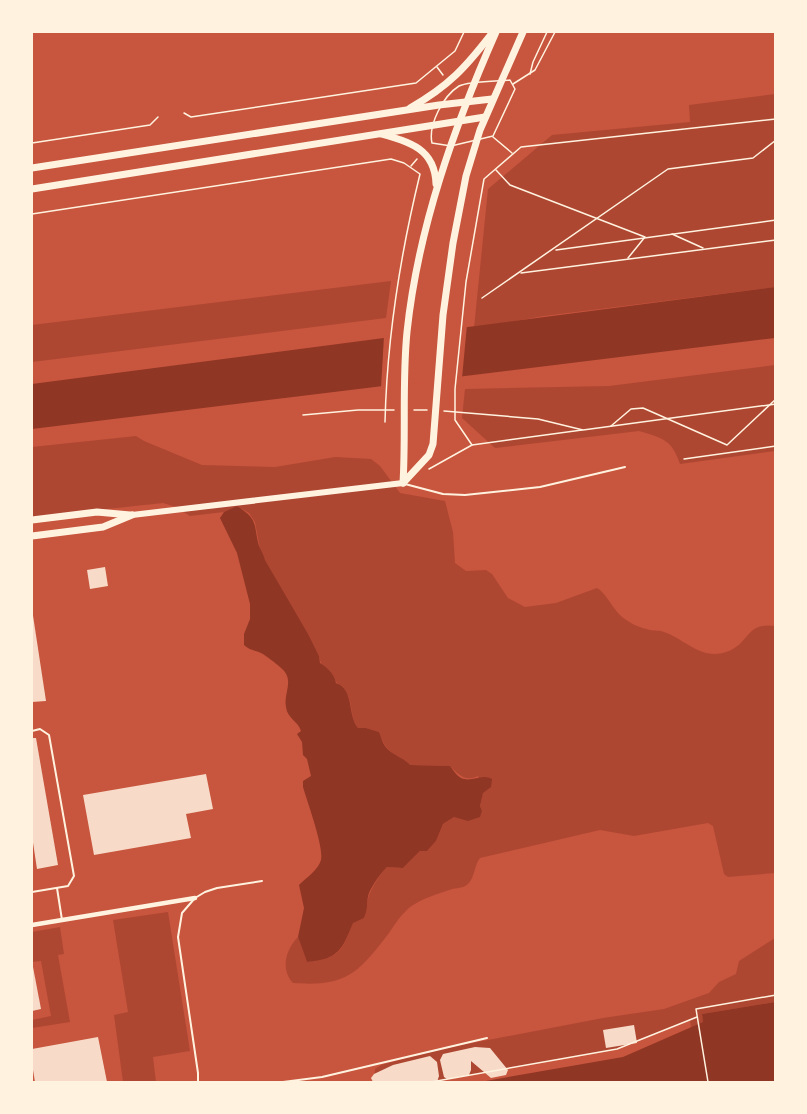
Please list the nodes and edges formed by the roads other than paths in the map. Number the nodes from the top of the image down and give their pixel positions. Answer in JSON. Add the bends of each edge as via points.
{"nodes":[{"id":1,"x":495,"y":32,"type":"edge"},
{"id":2,"x":523,"y":32,"type":"edge"},
{"id":3,"x":492,"y":99,"type":"junction"},
{"id":4,"x":468,"y":102,"type":"junction"},
{"id":5,"x":406,"y":111,"type":"junction"},
{"id":6,"x":485,"y":117,"type":"junction"},
{"id":7,"x":460,"y":120,"type":"junction"},
{"id":8,"x":379,"y":133,"type":"junction"},
{"id":9,"x":32,"y":168,"type":"edge"},
{"id":10,"x":32,"y":189,"type":"edge"},
{"id":11,"x":436,"y":191,"type":"junction"},
{"id":12,"x":625,"y":467,"type":"dead end"},
{"id":13,"x":403,"y":483,"type":"junction"},
{"id":14,"x":132,"y":515,"type":"junction"},
{"id":15,"x":32,"y":520,"type":"edge"},
{"id":16,"x":32,"y":536,"type":"edge"},
{"id":17,"x":32,"y":731,"type":"edge"},
{"id":18,"x":262,"y":881,"type":"dead end"},
{"id":19,"x":57,"y":888,"type":"junction"},
{"id":20,"x":32,"y":892,"type":"edge"},
{"id":21,"x":195,"y":898,"type":"junction"},
{"id":22,"x":62,"y":920,"type":"junction"},
{"id":23,"x":32,"y":925,"type":"edge"},
{"id":24,"x":487,"y":1038,"type":"dead end"},
{"id":25,"x":198,"y":1083,"type":"edge"},
{"id":26,"x":283,"y":1083,"type":"edge"}],
"edges":[{"from":1,"to":4,"type":"main road"},
{"from":1,"to":5,"type":"main road","via":[[449,83]]},
{"from":2,"to":3,"type":"main road"},
{"from":3,"to":4,"type":"main road"},
{"from":3,"to":6,"type":"main road"},
{"from":4,"to":5,"type":"main road"},
{"from":4,"to":7,"type":"main road"},
{"from":5,"to":9,"type":"main road"},
{"from":6,"to":7,"type":"main road"},
{"from":6,"to":13,"type":"main road","via":[[466,176],[453,243],[441,337],[434,444]]},
{"from":7,"to":8,"type":"main road"},
{"from":7,"to":11,"type":"main road"},
{"from":8,"to":10,"type":"main road"},
{"from":8,"to":11,"type":"main road","via":[[427,155],[436,174]]},
{"from":11,"to":13,"type":"main road","via":[[407,334]]},
{"from":12,"to":13,"type":"lane","via":[[540,487],[465,495],[443,494]]},
{"from":13,"to":14,"type":"street"},
{"from":14,"to":15,"type":"main road","via":[[97,513]]},
{"from":14,"to":16,"type":"main road","via":[[103,527]]},
{"from":17,"to":19,"type":"lane","via":[[40,729],[49,735],[74,876],[68,886]]},
{"from":18,"to":21,"type":"lane","via":[[217,888]]},
{"from":19,"to":20,"type":"lane"},
{"from":19,"to":22,"type":"lane"},
{"from":21,"to":22,"type":"street"},
{"from":21,"to":25,"type":"lane","via":[[182,913],[178,937]]},
{"from":22,"to":23,"type":"street"},
{"from":24,"to":26,"type":"lane"}]}
